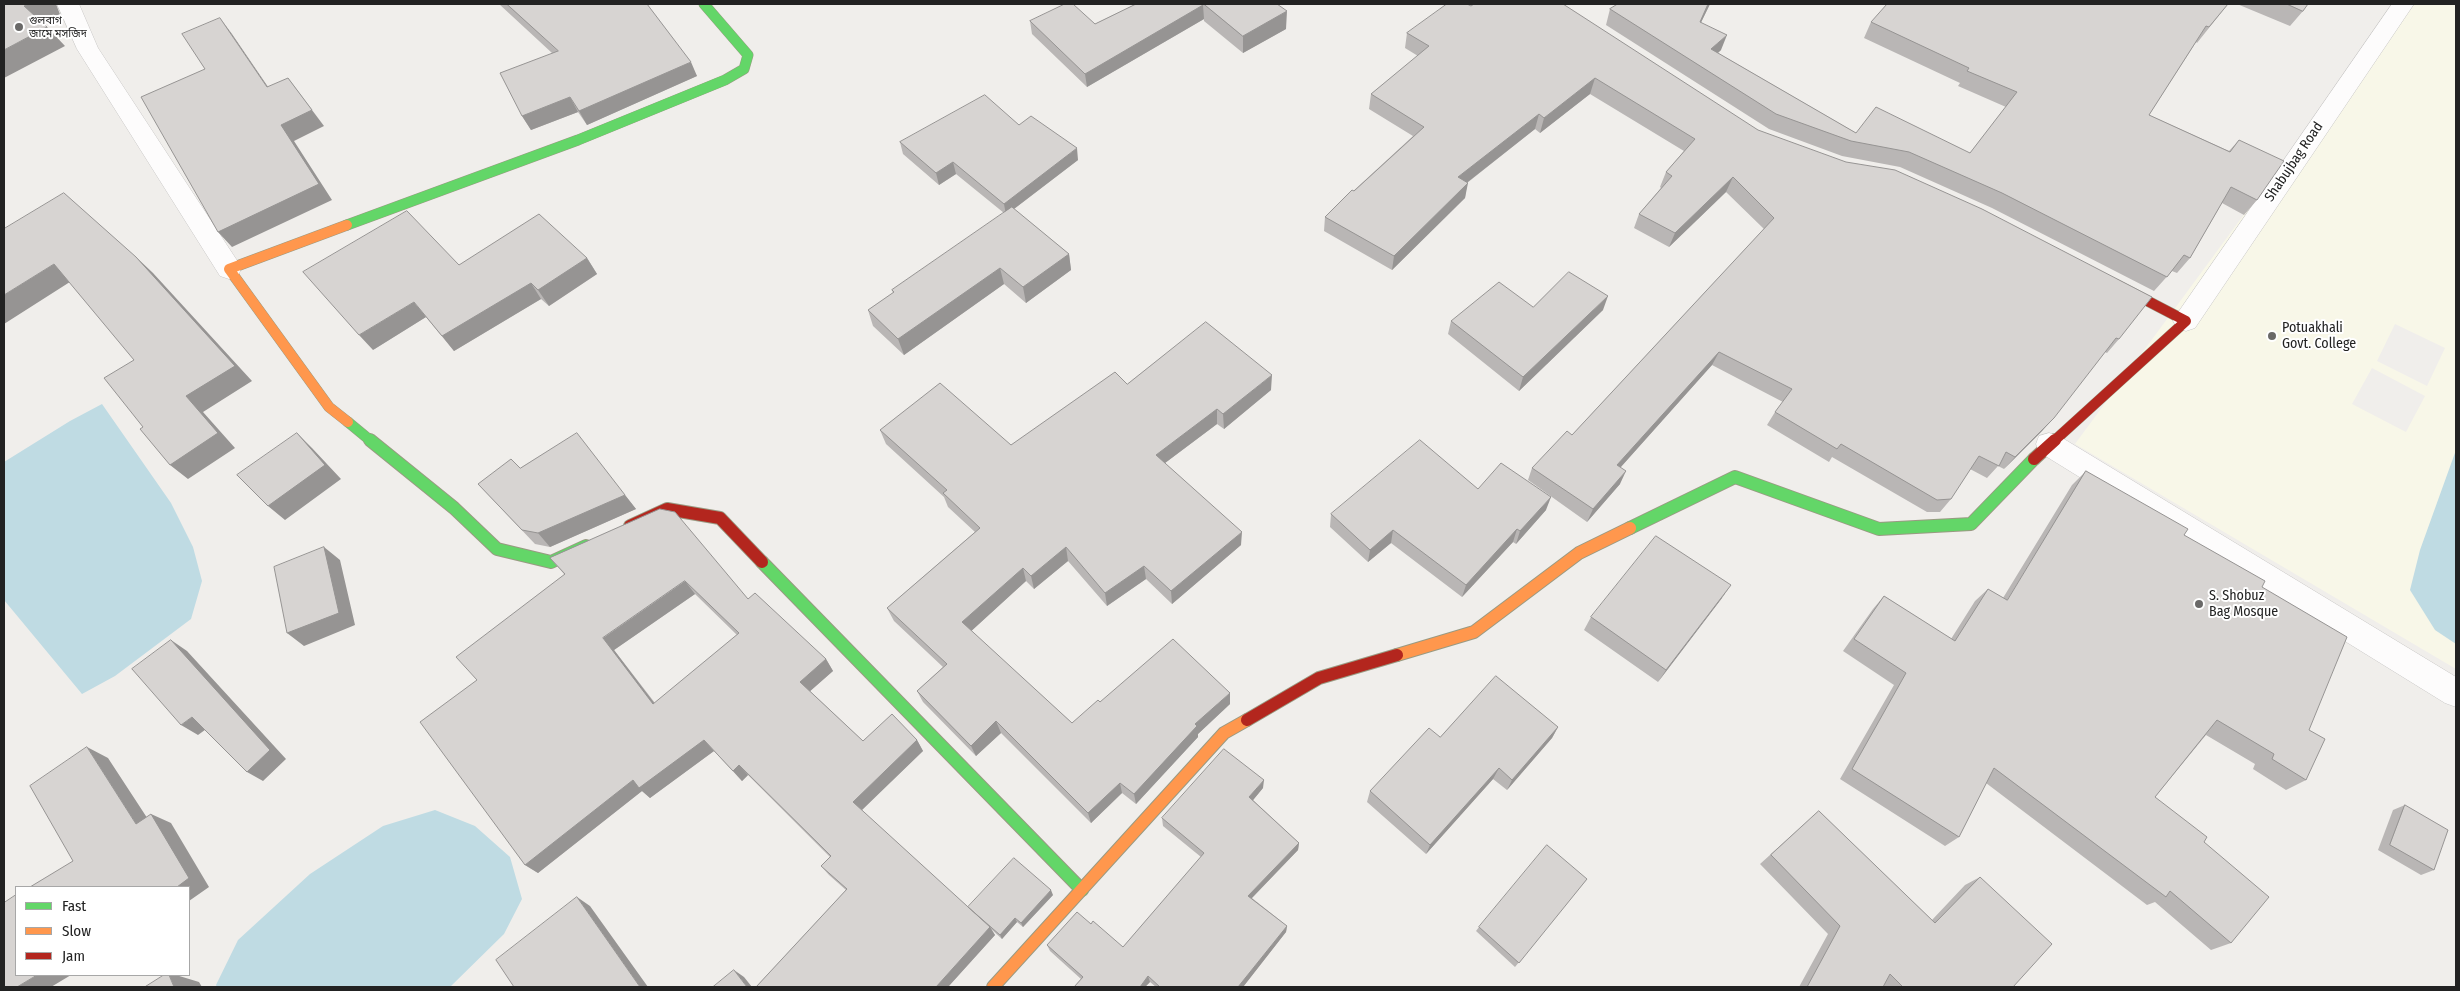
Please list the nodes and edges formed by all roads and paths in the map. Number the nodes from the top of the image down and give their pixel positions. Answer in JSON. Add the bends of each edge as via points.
{"nodes":[{"id":1,"x":68,"y":4,"type":"edge"},
{"id":2,"x":704,"y":4,"type":"edge"},
{"id":3,"x":2402,"y":4,"type":"edge"},
{"id":4,"x":229,"y":269,"type":"junction"},
{"id":5,"x":2106,"y":280,"type":"edge"},
{"id":6,"x":2186,"y":321,"type":"junction"},
{"id":7,"x":2048,"y":444,"type":"junction"},
{"id":8,"x":622,"y":530,"type":"edge"},
{"id":9,"x":595,"y":542,"type":"edge"},
{"id":10,"x":2456,"y":692,"type":"edge"},
{"id":11,"x":1082,"y":890,"type":"junction"},
{"id":12,"x":993,"y":987,"type":"edge"}],
"edges":[{"from":1,"to":4,"type":"street","via":[[88,49]]},
{"from":2,"to":4,"type":"street","via":[[748,55],[744,69],[725,80],[578,140]]},
{"from":3,"to":6,"type":"street","name":"Shabujbag Road"},
{"from":4,"to":9,"type":"street","via":[[329,407],[454,508],[497,549],[551,562]]},
{"from":5,"to":6,"type":"street"},
{"from":6,"to":7,"type":"street"},
{"from":7,"to":10,"type":"street"},
{"from":7,"to":11,"type":"street","via":[[1971,524],[1879,529],[1734,477],[1579,553],[1474,632],[1319,678],[1224,733]]},
{"from":8,"to":11,"type":"street","via":[[666,509],[720,518]]},
{"from":11,"to":12,"type":"street"}]}
